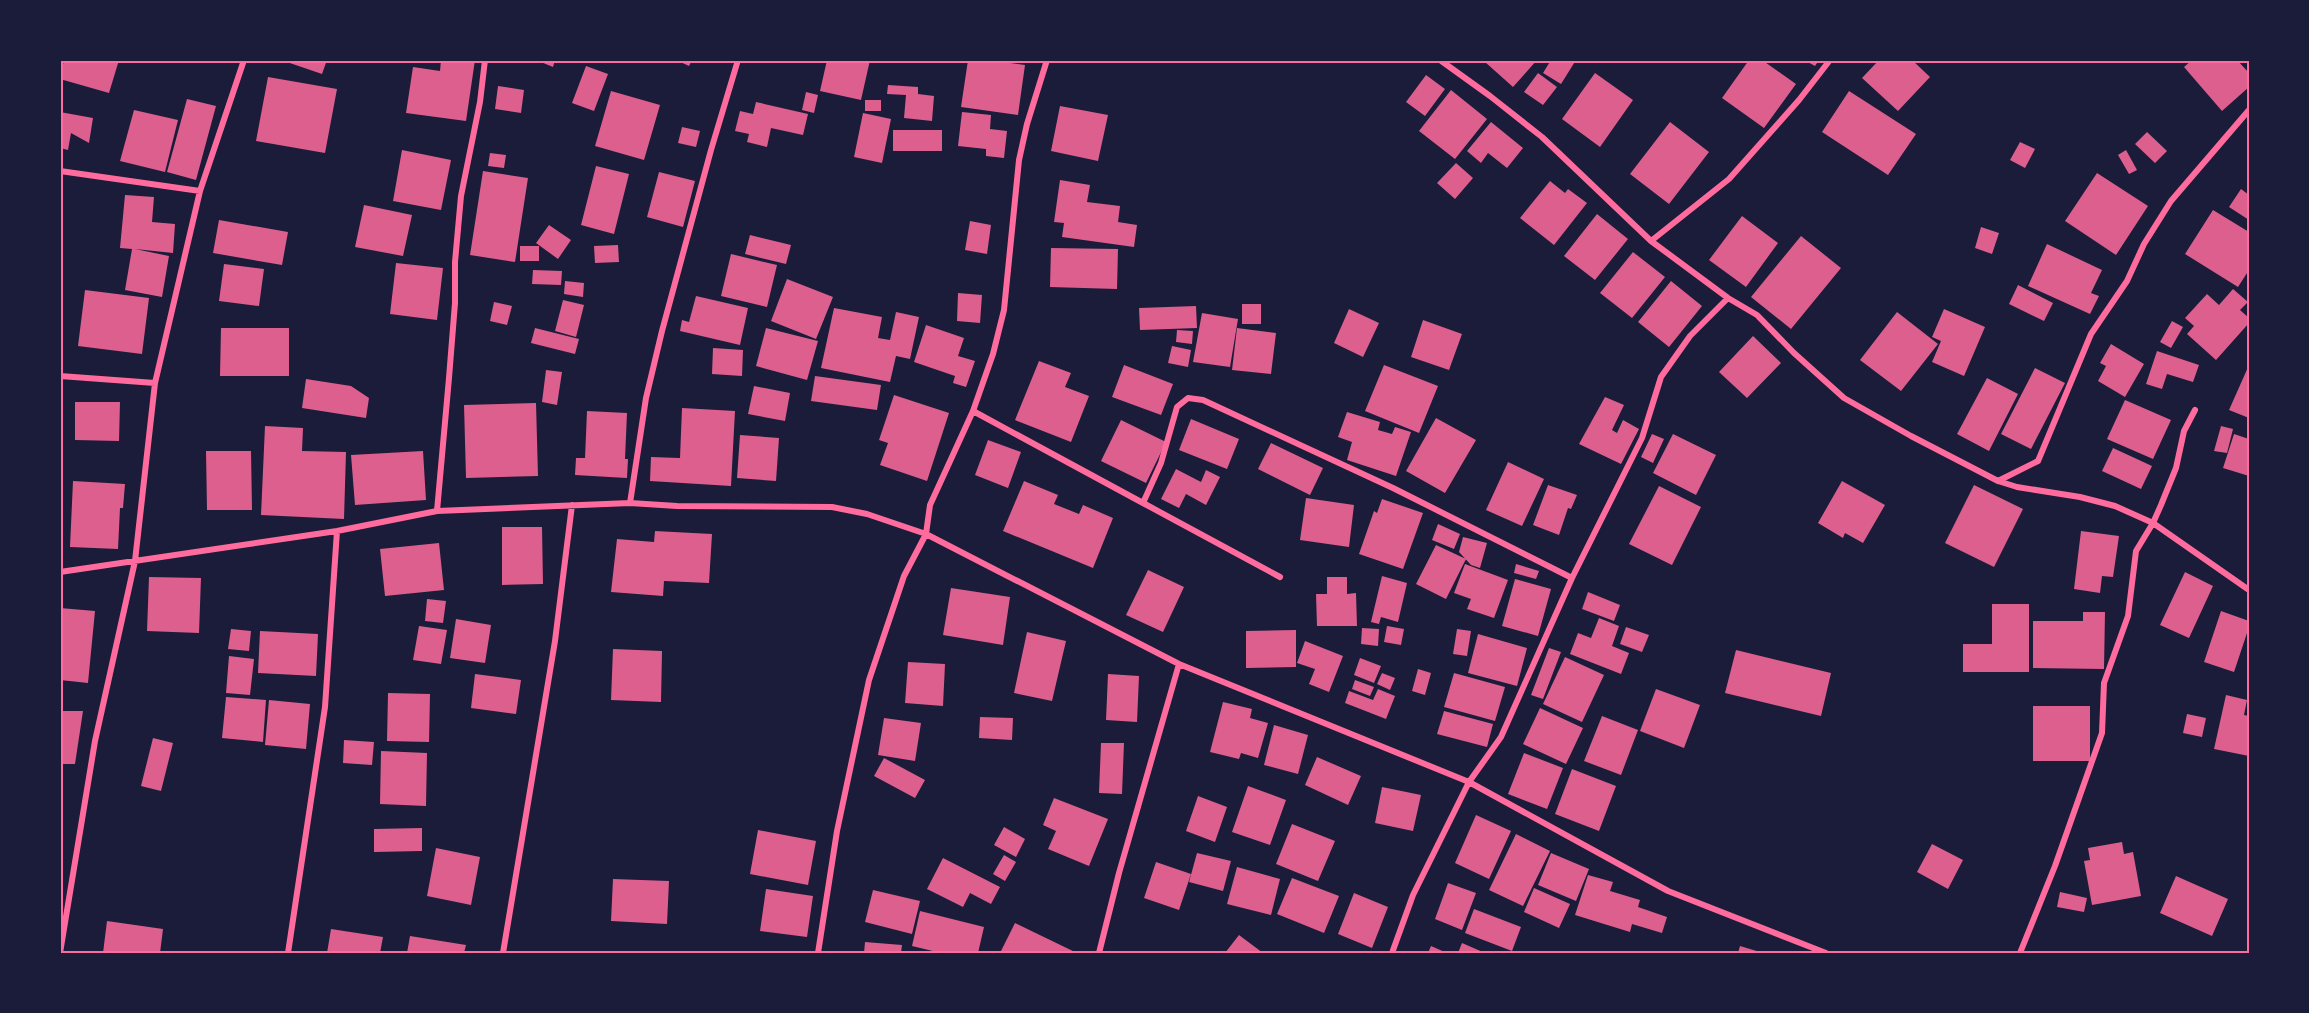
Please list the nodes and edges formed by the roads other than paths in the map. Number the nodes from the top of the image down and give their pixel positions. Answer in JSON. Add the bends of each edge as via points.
{"nodes":[{"id":1,"x":244,"y":60,"type":"edge"},
{"id":2,"x":485,"y":60,"type":"edge"},
{"id":3,"x":738,"y":60,"type":"edge"},
{"id":4,"x":1047,"y":60,"type":"edge"},
{"id":5,"x":1440,"y":60,"type":"edge"},
{"id":6,"x":1830,"y":60,"type":"edge"},
{"id":7,"x":2249,"y":110,"type":"edge"},
{"id":8,"x":60,"y":171,"type":"edge"},
{"id":9,"x":200,"y":191,"type":"junction"},
{"id":10,"x":1651,"y":241,"type":"junction"},
{"id":11,"x":1728,"y":298,"type":"junction"},
{"id":12,"x":60,"y":376,"type":"edge"},
{"id":13,"x":155,"y":383,"type":"junction"},
{"id":14,"x":2195,"y":410,"type":"dead end"},
{"id":15,"x":973,"y":411,"type":"junction"},
{"id":16,"x":1998,"y":481,"type":"junction"},
{"id":17,"x":1143,"y":502,"type":"junction"},
{"id":18,"x":630,"y":503,"type":"junction"},
{"id":19,"x":572,"y":504,"type":"junction"},
{"id":20,"x":437,"y":511,"type":"junction"},
{"id":21,"x":2153,"y":524,"type":"junction"},
{"id":22,"x":337,"y":531,"type":"junction"},
{"id":23,"x":926,"y":534,"type":"junction"},
{"id":24,"x":135,"y":561,"type":"junction"},
{"id":25,"x":60,"y":572,"type":"edge"},
{"id":26,"x":1280,"y":577,"type":"dead end"},
{"id":27,"x":1572,"y":578,"type":"junction"},
{"id":28,"x":2249,"y":590,"type":"edge"},
{"id":29,"x":1179,"y":664,"type":"junction"},
{"id":30,"x":1469,"y":782,"type":"junction"},
{"id":31,"x":60,"y":953,"type":"edge"},
{"id":32,"x":288,"y":953,"type":"edge"},
{"id":33,"x":503,"y":953,"type":"edge"},
{"id":34,"x":818,"y":953,"type":"edge"},
{"id":35,"x":1099,"y":953,"type":"edge"},
{"id":36,"x":1392,"y":953,"type":"edge"},
{"id":37,"x":1827,"y":953,"type":"edge"},
{"id":38,"x":2020,"y":953,"type":"edge"}],
"edges":[{"from":1,"to":9,"type":"street"},
{"from":2,"to":20,"type":"street","via":[[461,196]]},
{"from":3,"to":18,"type":"street","via":[[646,399]]},
{"from":4,"to":15,"type":"street","via":[[1019,160],[1004,310]]},
{"from":5,"to":10,"type":"street","via":[[1542,137]]},
{"from":6,"to":10,"type":"street","via":[[1729,179]]},
{"from":7,"to":16,"type":"street","via":[[2171,201],[2144,244],[2127,281],[2091,334],[2038,461]]},
{"from":8,"to":9,"type":"street"},
{"from":9,"to":13,"type":"street"},
{"from":10,"to":11,"type":"street"},
{"from":11,"to":16,"type":"street","via":[[1757,315],[1844,398]]},
{"from":11,"to":27,"type":"street","via":[[1690,336],[1661,377],[1642,438]]},
{"from":12,"to":13,"type":"street"},
{"from":13,"to":24,"type":"street"},
{"from":14,"to":21,"type":"street","via":[[2184,431],[2176,468]]},
{"from":15,"to":17,"type":"street"},
{"from":15,"to":23,"type":"street","via":[[930,506]]},
{"from":16,"to":21,"type":"street","via":[[2115,506]]},
{"from":17,"to":26,"type":"street"},
{"from":17,"to":27,"type":"street","via":[[1161,463],[1177,407],[1188,398],[1203,400],[1393,488]]},
{"from":18,"to":19,"type":"street"},
{"from":18,"to":23,"type":"street","via":[[832,507]]},
{"from":19,"to":20,"type":"street"},
{"from":19,"to":33,"type":"street","via":[[555,641]]},
{"from":20,"to":22,"type":"street"},
{"from":21,"to":28,"type":"street"},
{"from":21,"to":38,"type":"street","via":[[2136,551],[2128,616],[2104,682],[2102,733]]},
{"from":22,"to":24,"type":"street"},
{"from":22,"to":32,"type":"street","via":[[325,707]]},
{"from":23,"to":29,"type":"street"},
{"from":23,"to":34,"type":"street","via":[[904,576],[869,680],[837,831]]},
{"from":24,"to":25,"type":"street"},
{"from":24,"to":31,"type":"street","via":[[94,741]]},
{"from":27,"to":30,"type":"street","via":[[1501,737]]},
{"from":29,"to":30,"type":"street"},
{"from":29,"to":35,"type":"street"},
{"from":30,"to":36,"type":"street","via":[[1413,895]]},
{"from":30,"to":37,"type":"street","via":[[1668,891]]}]}
